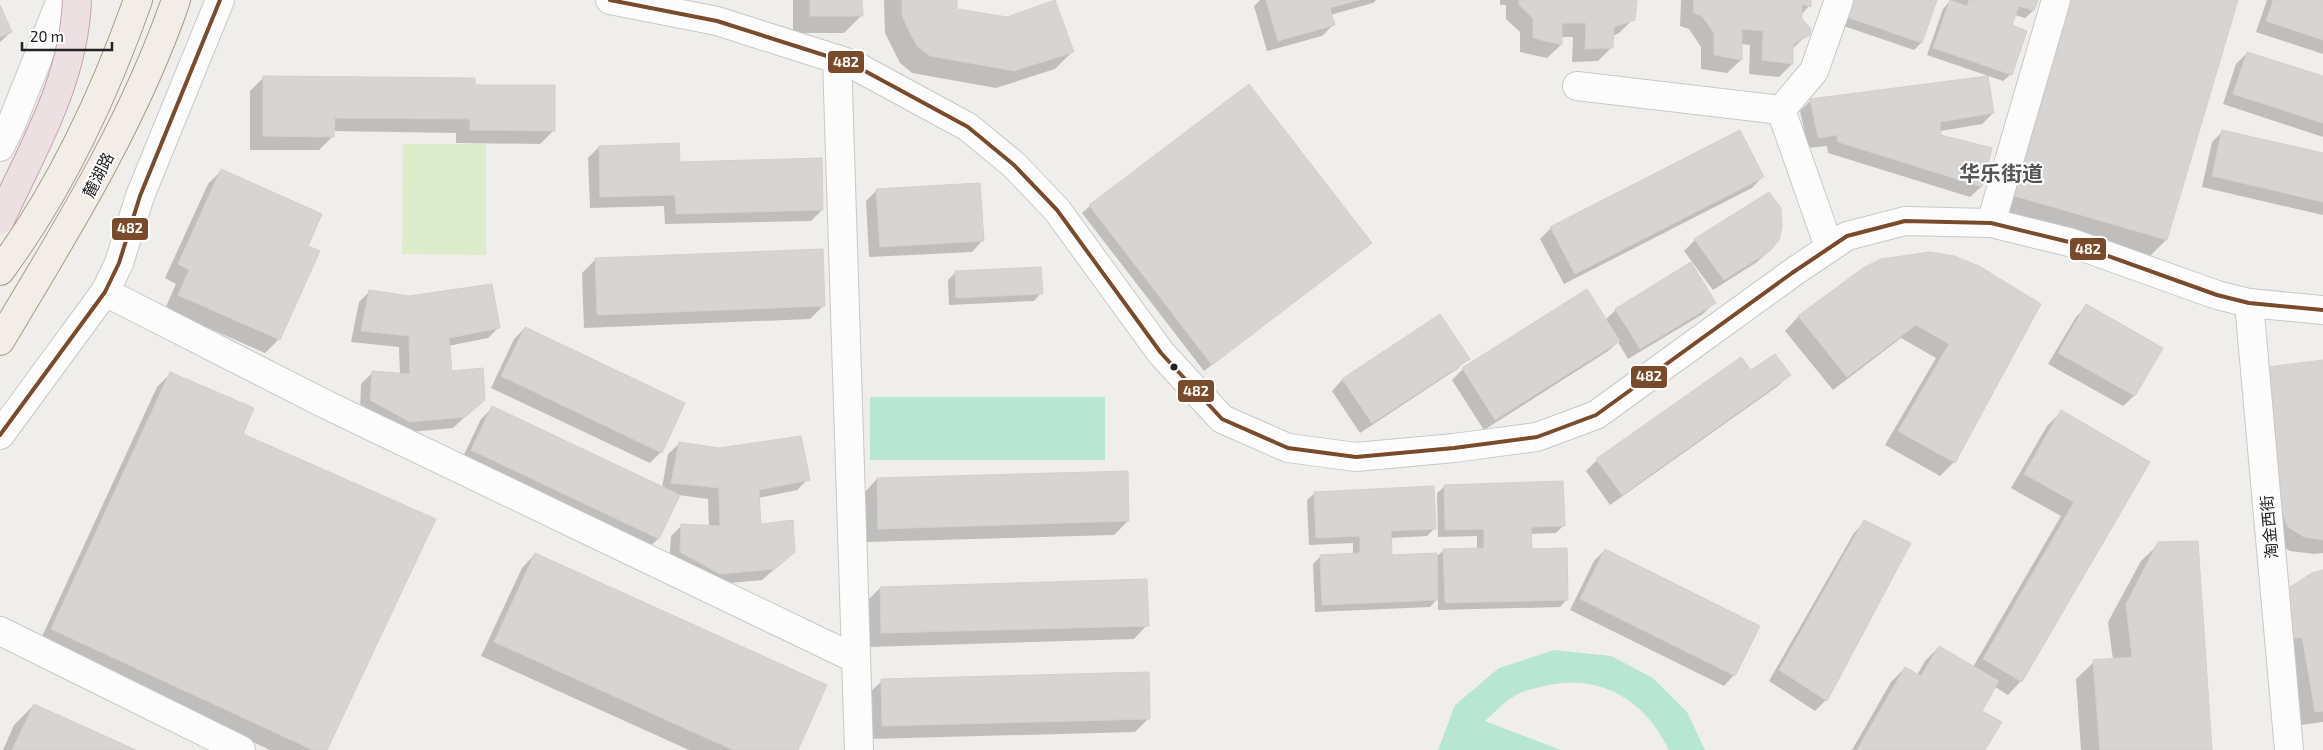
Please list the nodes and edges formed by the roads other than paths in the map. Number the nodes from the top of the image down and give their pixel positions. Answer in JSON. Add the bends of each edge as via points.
{"nodes":[{"id":1,"x":61,"y":0,"type":"edge"},
{"id":2,"x":76,"y":0,"type":"edge"},
{"id":3,"x":138,"y":0,"type":"edge"},
{"id":4,"x":176,"y":0,"type":"edge"},
{"id":5,"x":220,"y":0,"type":"edge"},
{"id":6,"x":610,"y":0,"type":"edge"},
{"id":7,"x":1839,"y":0,"type":"edge"},
{"id":8,"x":2056,"y":0,"type":"edge"},
{"id":9,"x":837,"y":59,"type":"junction"},
{"id":10,"x":1576,"y":86,"type":"dead end"},
{"id":11,"x":1781,"y":110,"type":"junction"},
{"id":12,"x":0,"y":147,"type":"edge"},
{"id":13,"x":0,"y":220,"type":"edge"},
{"id":14,"x":1991,"y":222,"type":"junction"},
{"id":15,"x":1829,"y":248,"type":"junction"},
{"id":16,"x":0,"y":271,"type":"edge"},
{"id":17,"x":105,"y":292,"type":"junction"},
{"id":18,"x":2250,"y":303,"type":"junction"},
{"id":19,"x":2323,"y":310,"type":"edge"},
{"id":20,"x":0,"y":341,"type":"edge"},
{"id":21,"x":0,"y":435,"type":"edge"},
{"id":22,"x":0,"y":631,"type":"edge"},
{"id":23,"x":854,"y":658,"type":"junction"},
{"id":24,"x":241,"y":750,"type":"edge"},
{"id":25,"x":859,"y":750,"type":"edge"},
{"id":26,"x":2289,"y":750,"type":"edge"}],
"edges":[{"from":1,"to":12,"type":"street"},
{"from":2,"to":13,"type":"highway","bridge":true,"via":[[73,43],[59,91]]},
{"from":3,"to":16,"type":"main road","name":"麓湖路","via":[[90,119],[51,195]]},
{"from":4,"to":20,"type":"main road","name":"麓湖路","via":[[136,100],[86,198]]},
{"from":5,"to":17,"type":"street","via":[[140,196],[119,263]]},
{"from":6,"to":9,"type":"street","via":[[717,21]]},
{"from":7,"to":11,"type":"street","via":[[1814,71]]},
{"from":8,"to":14,"type":"street"},
{"from":9,"to":15,"type":"street","via":[[968,127],[1014,165],[1057,210],[1161,352],[1222,419],[1288,448],[1356,457],[1537,437],[1562,428],[1596,415]]},
{"from":9,"to":23,"type":"street"},
{"from":10,"to":11,"type":"street"},
{"from":11,"to":15,"type":"street"},
{"from":14,"to":15,"type":"street","via":[[1905,221],[1847,236]]},
{"from":14,"to":18,"type":"street","via":[[2069,242],[2217,295]]},
{"from":17,"to":21,"type":"street"},
{"from":17,"to":23,"type":"street","via":[[327,405]]},
{"from":18,"to":19,"type":"street"},
{"from":18,"to":26,"type":"street","name":"淘金西街"},
{"from":22,"to":24,"type":"street"},
{"from":23,"to":25,"type":"street"}]}
